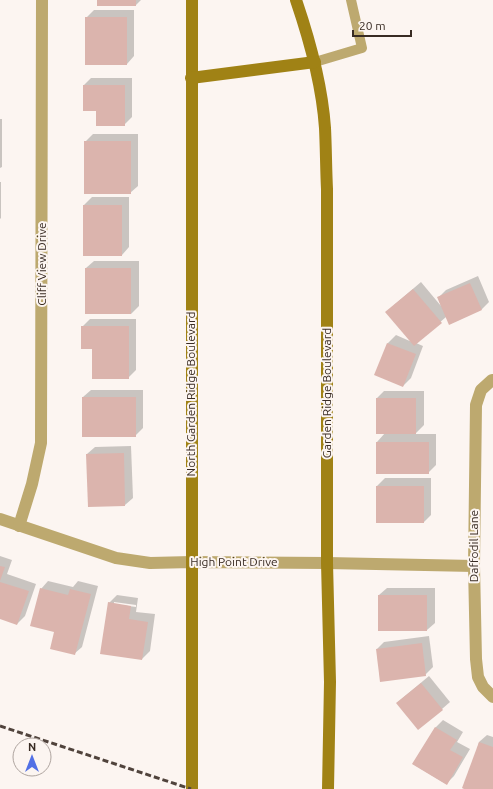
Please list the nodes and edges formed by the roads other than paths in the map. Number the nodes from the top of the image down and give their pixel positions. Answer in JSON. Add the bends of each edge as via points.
{"nodes":[{"id":1,"x":42,"y":0,"type":"edge"},
{"id":2,"x":192,"y":0,"type":"edge"},
{"id":3,"x":296,"y":0,"type":"edge"},
{"id":4,"x":351,"y":0,"type":"edge"},
{"id":5,"x":315,"y":62,"type":"junction"},
{"id":6,"x":191,"y":78,"type":"junction"},
{"id":7,"x":493,"y":380,"type":"edge"},
{"id":8,"x":0,"y":519,"type":"edge"},
{"id":9,"x":19,"y":526,"type":"junction"},
{"id":10,"x":192,"y":562,"type":"junction"},
{"id":11,"x":327,"y":563,"type":"junction"},
{"id":12,"x":474,"y":566,"type":"junction"},
{"id":13,"x":493,"y":697,"type":"edge"},
{"id":14,"x":192,"y":789,"type":"edge"},
{"id":15,"x":328,"y":789,"type":"edge"}],
"edges":[{"from":1,"to":9,"type":"street","name":"Cliff View Drive","via":[[41,443]]},
{"from":2,"to":6,"type":"main road","name":"North Garden Ridge Boulevard"},
{"from":3,"to":5,"type":"main road","name":"Garden Ridge Boulevard"},
{"from":4,"to":5,"type":"lane","via":[[362,48]]},
{"from":5,"to":6,"type":"main road"},
{"from":5,"to":11,"type":"main road","name":"Garden Ridge Boulevard","via":[[325,127]]},
{"from":6,"to":10,"type":"main road","name":"North Garden Ridge Boulevard"},
{"from":7,"to":12,"type":"street","name":"Daffodil Lane","via":[[481,390],[476,405]]},
{"from":8,"to":9,"type":"street","name":"High Point Drive"},
{"from":9,"to":10,"type":"street","name":"High Point Drive","via":[[116,558],[150,562]]},
{"from":10,"to":11,"type":"street","name":"High Point Drive"},
{"from":10,"to":14,"type":"main road","name":"North Garden Ridge Boulevard"},
{"from":11,"to":12,"type":"street","name":"High Point Drive"},
{"from":11,"to":15,"type":"main road","name":"Garden Ridge Boulevard","via":[[330,682]]},
{"from":12,"to":13,"type":"street","name":"Daffodil Lane","via":[[478,677]]}]}
